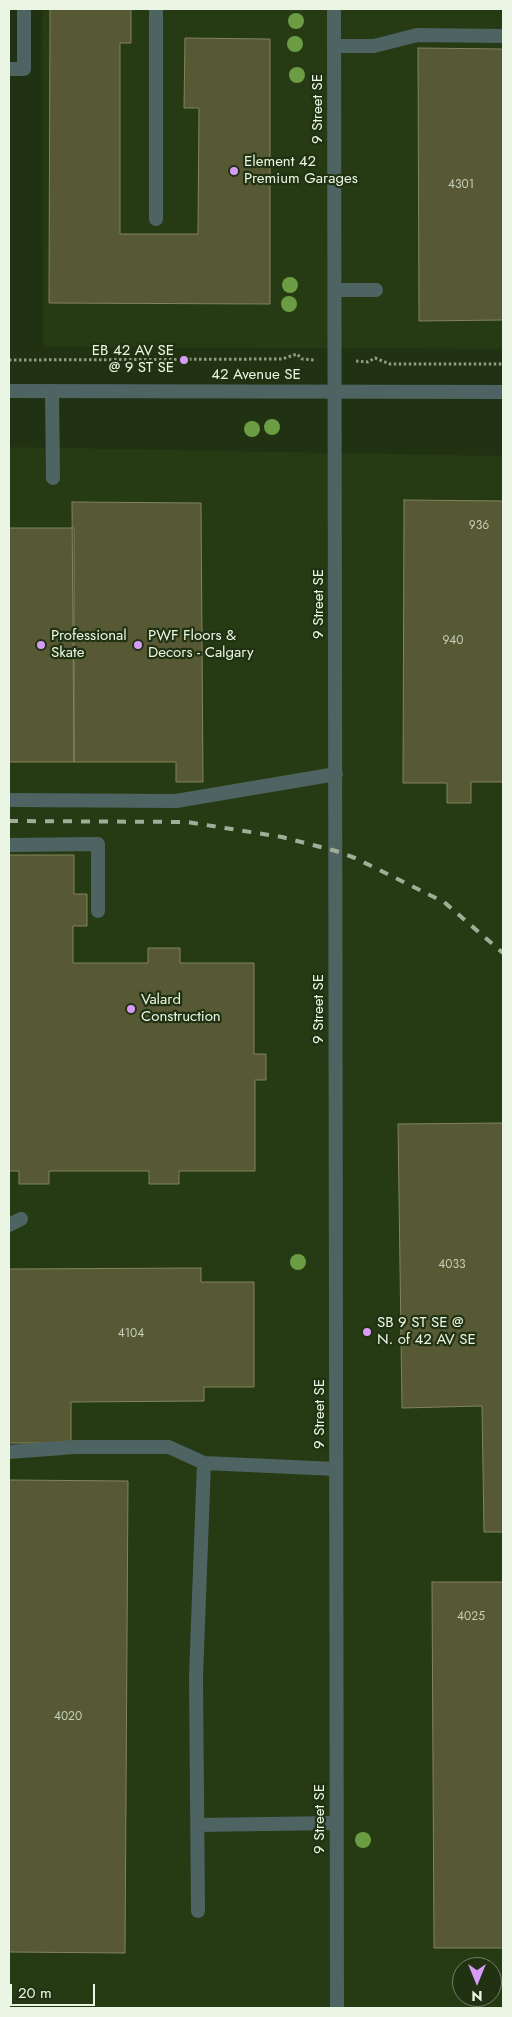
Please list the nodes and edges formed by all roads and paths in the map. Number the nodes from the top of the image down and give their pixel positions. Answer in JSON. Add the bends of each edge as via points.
{"nodes":[{"id":1,"x":24,"y":9,"type":"edge"},
{"id":2,"x":156,"y":9,"type":"edge"},
{"id":3,"x":334,"y":9,"type":"edge"},
{"id":4,"x":503,"y":36,"type":"edge"},
{"id":5,"x":334,"y":46,"type":"junction"},
{"id":6,"x":9,"y":69,"type":"edge"},
{"id":7,"x":156,"y":219,"type":"dead end"},
{"id":8,"x":335,"y":290,"type":"junction"},
{"id":9,"x":376,"y":290,"type":"dead end"},
{"id":10,"x":302,"y":359,"type":"dead end"},
{"id":11,"x":9,"y":360,"type":"edge"},
{"id":12,"x":368,"y":362,"type":"dead end"},
{"id":13,"x":503,"y":364,"type":"edge"},
{"id":14,"x":9,"y":391,"type":"edge"},
{"id":15,"x":52,"y":391,"type":"junction"},
{"id":16,"x":335,"y":391,"type":"junction"},
{"id":17,"x":503,"y":392,"type":"edge"},
{"id":18,"x":53,"y":478,"type":"dead end"},
{"id":19,"x":336,"y":774,"type":"junction"},
{"id":20,"x":9,"y":800,"type":"edge"},
{"id":21,"x":9,"y":845,"type":"edge"},
{"id":22,"x":98,"y":912,"type":"dead end"},
{"id":23,"x":9,"y":1452,"type":"edge"},
{"id":24,"x":204,"y":1463,"type":"junction"},
{"id":25,"x":336,"y":1469,"type":"junction"},
{"id":26,"x":336,"y":1823,"type":"junction"},
{"id":27,"x":197,"y":1825,"type":"junction"},
{"id":28,"x":198,"y":1911,"type":"dead end"},
{"id":29,"x":337,"y":2008,"type":"edge"}],
"edges":[{"from":1,"to":6,"type":"street","via":[[24,69]]},
{"from":2,"to":7,"type":"street"},
{"from":3,"to":5,"type":"street","name":"9 Street SE"},
{"from":4,"to":5,"type":"street","via":[[417,35],[374,46]]},
{"from":5,"to":8,"type":"street","name":"9 Street SE"},
{"from":8,"to":9,"type":"street"},
{"from":8,"to":16,"type":"street","name":"9 Street SE"},
{"from":10,"to":11,"type":"path","via":[[297,354],[282,359]]},
{"from":12,"to":13,"type":"path","via":[[375,358],[390,364]]},
{"from":14,"to":15,"type":"street","name":"42 Avenue SE"},
{"from":15,"to":16,"type":"street","name":"42 Avenue SE"},
{"from":15,"to":18,"type":"street"},
{"from":16,"to":17,"type":"street","name":"42 Avenue SE"},
{"from":16,"to":19,"type":"street","name":"9 Street SE"},
{"from":19,"to":20,"type":"street","via":[[176,801]]},
{"from":19,"to":25,"type":"street","name":"9 Street SE"},
{"from":21,"to":22,"type":"street","via":[[98,844]]},
{"from":23,"to":24,"type":"street","via":[[75,1447],[169,1447]]},
{"from":24,"to":25,"type":"street"},
{"from":24,"to":27,"type":"street","via":[[196,1677]]},
{"from":25,"to":26,"type":"street","name":"9 Street SE"},
{"from":26,"to":27,"type":"street"},
{"from":26,"to":29,"type":"street","name":"9 Street SE"},
{"from":27,"to":28,"type":"street"}]}
